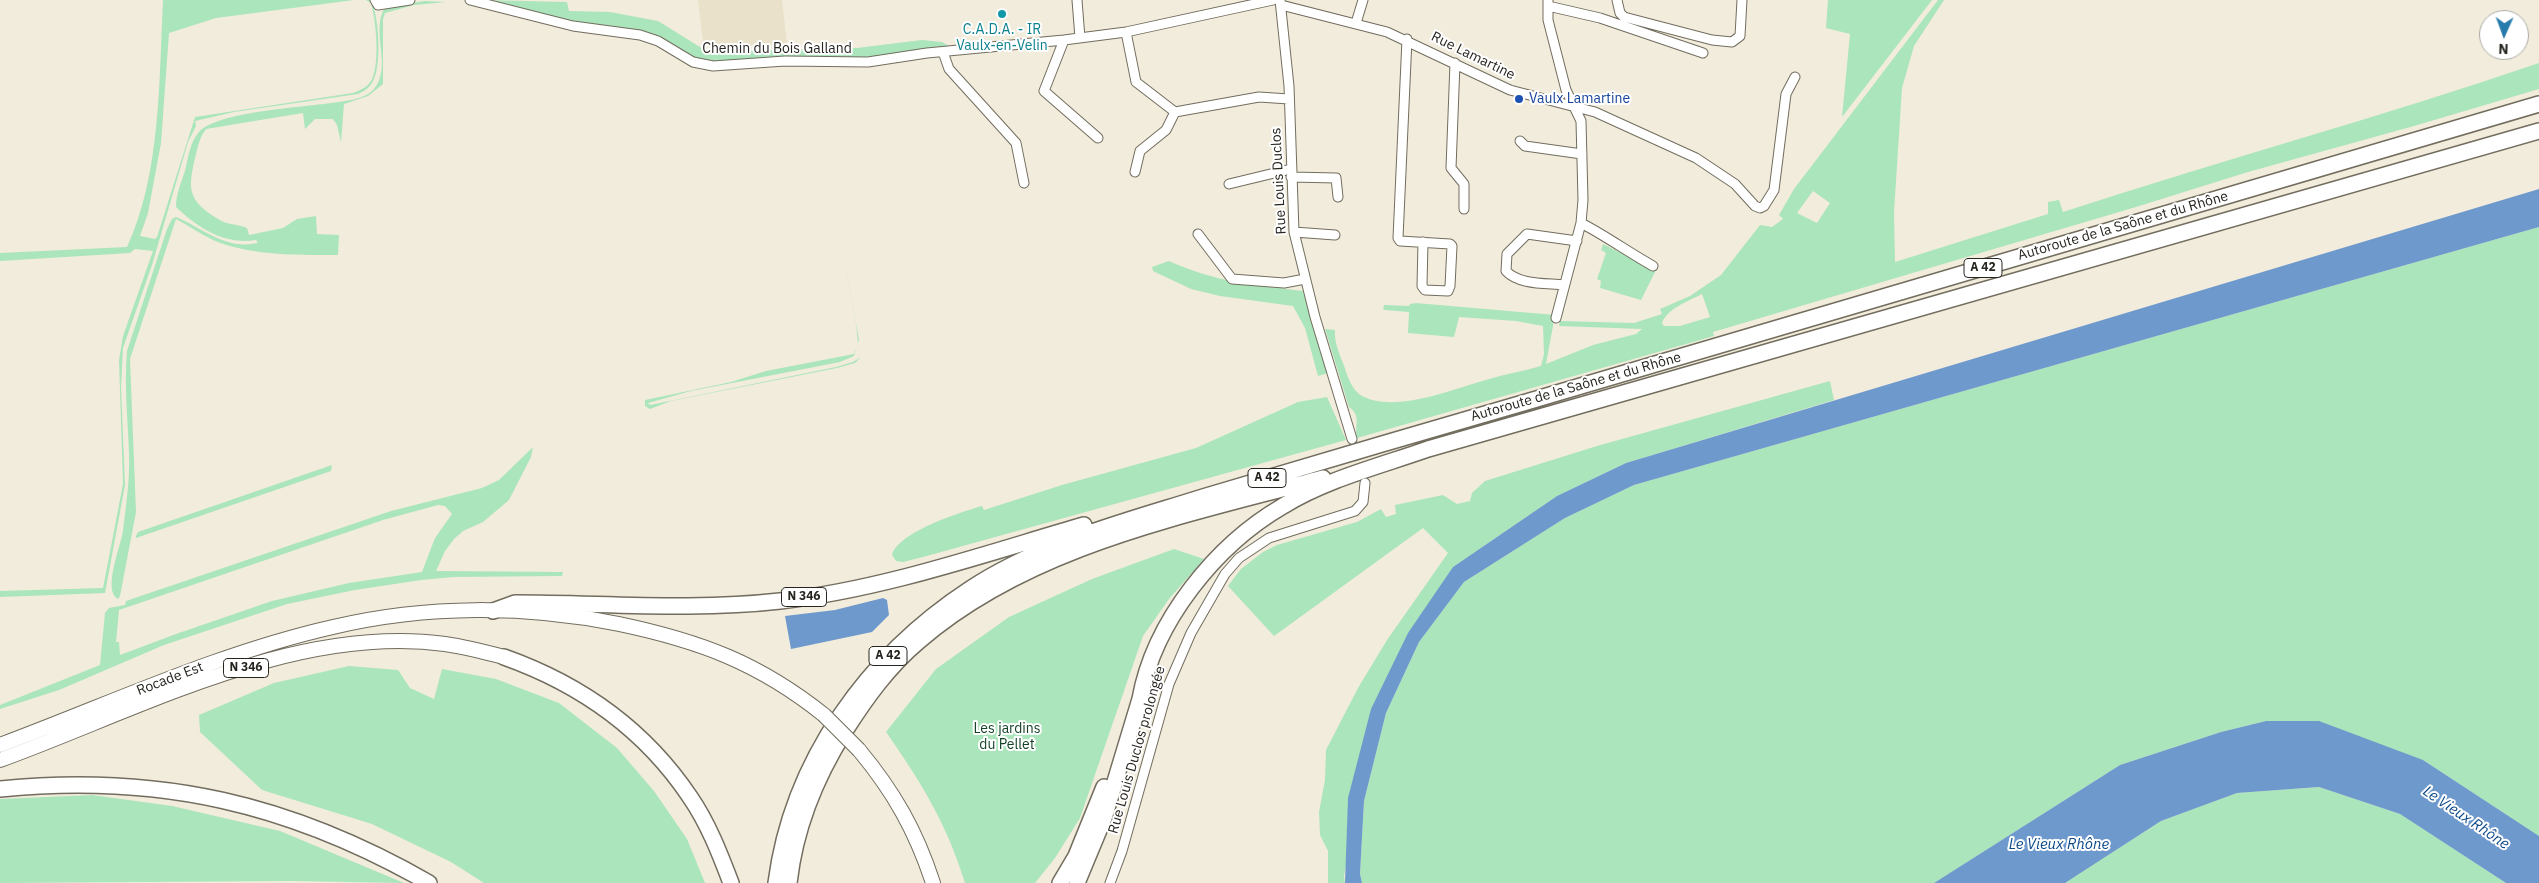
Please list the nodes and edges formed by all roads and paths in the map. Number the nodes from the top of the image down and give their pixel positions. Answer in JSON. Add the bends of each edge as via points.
{"nodes":[{"id":1,"x":375,"y":0,"type":"edge"},
{"id":2,"x":410,"y":0,"type":"edge"},
{"id":3,"x":470,"y":0,"type":"edge"},
{"id":4,"x":1077,"y":0,"type":"edge"},
{"id":5,"x":1363,"y":0,"type":"edge"},
{"id":6,"x":1617,"y":0,"type":"edge"},
{"id":7,"x":1742,"y":0,"type":"edge"},
{"id":8,"x":1278,"y":2,"type":"edge"},
{"id":9,"x":1548,"y":3,"type":"edge"},
{"id":10,"x":1356,"y":23,"type":"junction"},
{"id":11,"x":1126,"y":32,"type":"junction"},
{"id":12,"x":1080,"y":38,"type":"junction"},
{"id":13,"x":1407,"y":39,"type":"junction"},
{"id":14,"x":1064,"y":40,"type":"junction"},
{"id":15,"x":943,"y":52,"type":"junction"},
{"id":16,"x":1704,"y":53,"type":"dead end"},
{"id":17,"x":1454,"y":63,"type":"junction"},
{"id":18,"x":1795,"y":77,"type":"dead end"},
{"id":19,"x":1290,"y":99,"type":"junction"},
{"id":20,"x":2539,"y":104,"type":"edge"},
{"id":21,"x":1575,"y":107,"type":"junction"},
{"id":22,"x":1175,"y":112,"type":"junction"},
{"id":23,"x":2539,"y":131,"type":"edge"},
{"id":24,"x":1098,"y":138,"type":"dead end"},
{"id":25,"x":1520,"y":141,"type":"dead end"},
{"id":26,"x":1582,"y":154,"type":"junction"},
{"id":27,"x":1135,"y":172,"type":"dead end"},
{"id":28,"x":1291,"y":173,"type":"junction"},
{"id":29,"x":1024,"y":183,"type":"dead end"},
{"id":30,"x":1229,"y":184,"type":"dead end"},
{"id":31,"x":1338,"y":197,"type":"dead end"},
{"id":32,"x":1464,"y":209,"type":"dead end"},
{"id":33,"x":1581,"y":223,"type":"junction"},
{"id":34,"x":1294,"y":232,"type":"junction"},
{"id":35,"x":1198,"y":234,"type":"dead end"},
{"id":36,"x":1335,"y":235,"type":"dead end"},
{"id":37,"x":1577,"y":241,"type":"junction"},
{"id":38,"x":1423,"y":242,"type":"junction"},
{"id":39,"x":1653,"y":266,"type":"dead end"},
{"id":40,"x":1305,"y":279,"type":"junction"},
{"id":41,"x":1564,"y":285,"type":"junction"},
{"id":42,"x":1556,"y":318,"type":"dead end"},
{"id":43,"x":1352,"y":439,"type":"tunnel mouth"},
{"id":44,"x":1428,"y":449,"type":"junction"},
{"id":45,"x":1365,"y":483,"type":"tunnel mouth"},
{"id":46,"x":1108,"y":527,"type":"junction"},
{"id":47,"x":492,"y":611,"type":"junction"},
{"id":48,"x":504,"y":657,"type":"joint"},
{"id":49,"x":0,"y":745,"type":"edge"},
{"id":50,"x":0,"y":760,"type":"edge"},
{"id":51,"x":0,"y":789,"type":"edge"},
{"id":52,"x":1099,"y":816,"type":"junction"},
{"id":53,"x":429,"y":883,"type":"edge"},
{"id":54,"x":731,"y":883,"type":"edge"},
{"id":55,"x":776,"y":883,"type":"edge"},
{"id":56,"x":789,"y":883,"type":"edge"},
{"id":57,"x":933,"y":883,"type":"edge"},
{"id":58,"x":1060,"y":883,"type":"edge"},
{"id":59,"x":1078,"y":883,"type":"edge"},
{"id":60,"x":1110,"y":883,"type":"edge"}],
"edges":[{"from":1,"to":2,"type":"street","via":[[378,5]]},
{"from":3,"to":15,"type":"street","name":"Chemin du Bois Galland","via":[[574,26],[640,35],[658,41],[693,62],[708,66],[786,61],[858,62]]},
{"from":4,"to":12,"type":"street"},
{"from":5,"to":10,"type":"street"},
{"from":6,"to":7,"type":"street","via":[[1624,17],[1712,40],[1732,42],[1740,36]]},
{"from":8,"to":10,"type":"street","name":"Rue Lamartine"},
{"from":8,"to":11,"type":"street","name":"Rue Lamartine"},
{"from":8,"to":19,"type":"street","name":"Rue Louis Duclos"},
{"from":9,"to":16,"type":"street"},
{"from":9,"to":21,"type":"street","via":[[1548,20],[1566,90]]},
{"from":10,"to":13,"type":"street","name":"Rue Lamartine"},
{"from":11,"to":12,"type":"street","name":"Rue Lamartine"},
{"from":11,"to":22,"type":"street","via":[[1136,82]]},
{"from":12,"to":14,"type":"street","name":"Rue Lamartine"},
{"from":13,"to":17,"type":"street","name":"Rue Lamartine"},
{"from":13,"to":38,"type":"street","via":[[1398,238],[1400,241]]},
{"from":14,"to":15,"type":"street","name":"Rue Lamartine"},
{"from":14,"to":24,"type":"street","via":[[1044,92]]},
{"from":15,"to":29,"type":"street","via":[[949,69],[1016,143]]},
{"from":17,"to":21,"type":"street","name":"Rue Lamartine","via":[[1510,90]]},
{"from":17,"to":32,"type":"street","via":[[1451,168],[1464,184]]},
{"from":18,"to":21,"type":"street","name":"Rue Lamartine","via":[[1786,94],[1774,190],[1764,206],[1755,206],[1735,184],[1696,158],[1595,112]]},
{"from":19,"to":22,"type":"street","via":[[1259,97]]},
{"from":19,"to":28,"type":"street","name":"Rue Louis Duclos"},
{"from":20,"to":46,"type":"highway","name":"Autoroute de la Saône et du Rhône","number":"A 42","via":[[1426,430]]},
{"from":21,"to":26,"type":"street","via":[[1581,121]]},
{"from":22,"to":27,"type":"street","via":[[1166,130],[1140,151]]},
{"from":23,"to":44,"type":"highway","name":"Autoroute de la Saône et du Rhône","number":"A 42"},
{"from":25,"to":26,"type":"street","via":[[1525,146]]},
{"from":26,"to":33,"type":"street"},
{"from":28,"to":30,"type":"street"},
{"from":28,"to":31,"type":"street","via":[[1336,178]]},
{"from":28,"to":34,"type":"street","name":"Rue Louis Duclos"},
{"from":33,"to":37,"type":"street"},
{"from":33,"to":39,"type":"street"},
{"from":34,"to":36,"type":"street"},
{"from":34,"to":40,"type":"street","name":"Rue Louis Duclos"},
{"from":35,"to":40,"type":"street","via":[[1232,279],[1284,283]]},
{"from":37,"to":41,"type":"street"},
{"from":37,"to":41,"type":"street","via":[[1527,234],[1507,254],[1506,271],[1511,276],[1519,280]]},
{"from":38,"to":38,"type":"street","via":[[1452,246],[1448,291],[1425,290],[1422,286]]},
{"from":40,"to":43,"type":"street","name":"Rue Louis Duclos"},
{"from":41,"to":42,"type":"street"},
{"from":44,"to":52,"type":"highway","name":"Autoroute de la Saône et du Rhône","number":"A 42","via":[[1321,487],[1284,505],[1254,525],[1208,567],[1170,621],[1135,697]]},
{"from":44,"to":56,"type":"highway","via":[[1164,522],[1080,550],[1025,573],[942,622],[912,647],[874,688],[823,768],[807,808]]},
{"from":45,"to":60,"type":"street","name":"Rue Louis Duclos prolongée","via":[[1363,502],[1355,511],[1269,538],[1239,558],[1225,574],[1191,633],[1169,684]]},
{"from":46,"to":47,"type":"highway","number":"N 346","via":[[1085,525],[902,578],[780,601],[688,606],[514,604]]},
{"from":46,"to":55,"type":"highway","name":"Autoroute de la Saône et du Rhône","number":"A 42","via":[[1020,561],[976,585],[937,611],[872,673],[826,737],[808,773],[790,822]]},
{"from":47,"to":49,"type":"highway","name":"Rocade Est","number":"N 346","via":[[452,611],[373,619],[287,638],[185,672]]},
{"from":47,"to":57,"type":"highway","number":"N 346","bridge":true,"via":[[575,616],[671,636],[736,659],[791,689],[824,715],[859,750],[898,801]]},
{"from":48,"to":50,"type":"highway","number":"N 346","via":[[445,644],[417,642],[375,642],[302,653],[212,678]]},
{"from":48,"to":54,"type":"highway","number":"N 346","via":[[561,681],[597,703],[646,744],[691,798],[711,834]]},
{"from":51,"to":53,"type":"highway","via":[[59,785],[125,786],[182,792],[238,803],[278,814],[352,842]]},
{"from":52,"to":58,"type":"highway"},
{"from":52,"to":59,"type":"highway"}]}
